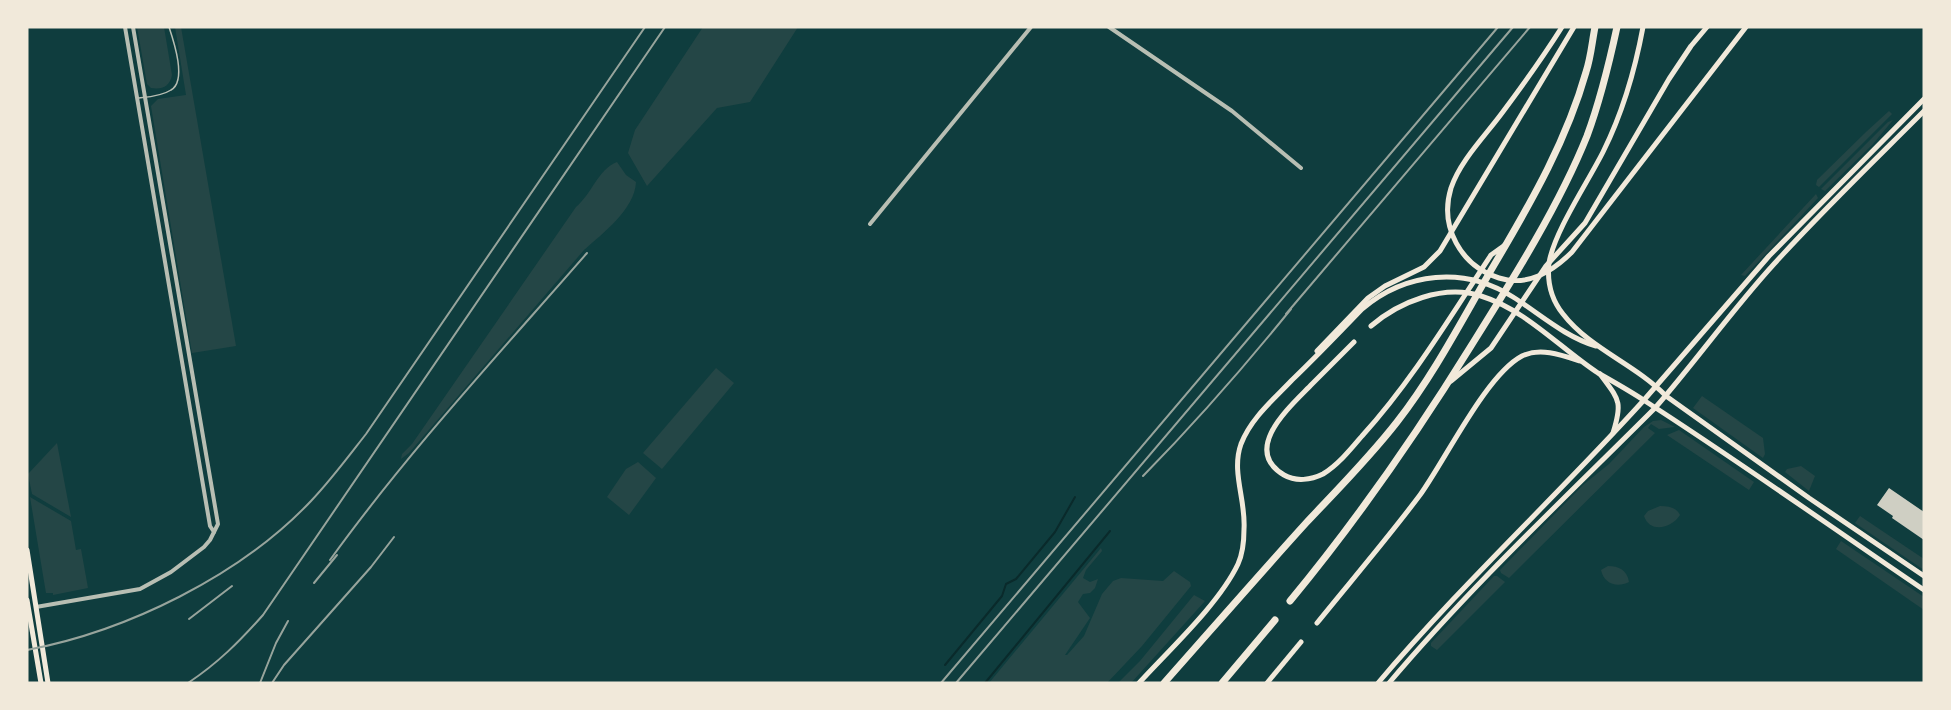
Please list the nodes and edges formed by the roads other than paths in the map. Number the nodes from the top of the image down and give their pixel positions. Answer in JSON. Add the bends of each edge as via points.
{"nodes":[{"id":1,"x":125,"y":27,"type":"edge"},
{"id":2,"x":133,"y":27,"type":"edge"},
{"id":3,"x":169,"y":27,"type":"edge"},
{"id":4,"x":1031,"y":27,"type":"edge"},
{"id":5,"x":1109,"y":27,"type":"edge"},
{"id":6,"x":1562,"y":27,"type":"edge"},
{"id":7,"x":1574,"y":27,"type":"edge"},
{"id":8,"x":1595,"y":27,"type":"edge"},
{"id":9,"x":1617,"y":27,"type":"edge"},
{"id":10,"x":1643,"y":27,"type":"edge"},
{"id":11,"x":1707,"y":27,"type":"edge"},
{"id":12,"x":1746,"y":27,"type":"edge"},
{"id":13,"x":145,"y":97,"type":"junction"},
{"id":14,"x":137,"y":99,"type":"junction"},
{"id":15,"x":1924,"y":99,"type":"edge"},
{"id":16,"x":1924,"y":111,"type":"edge"},
{"id":17,"x":1301,"y":168,"type":"dead end"},
{"id":18,"x":870,"y":224,"type":"dead end"},
{"id":19,"x":1506,"y":244,"type":"junction"},
{"id":20,"x":1371,"y":326,"type":"dead end"},
{"id":21,"x":1354,"y":342,"type":"dead end"},
{"id":22,"x":1598,"y":346,"type":"junction"},
{"id":23,"x":1584,"y":363,"type":"junction"},
{"id":24,"x":1599,"y":373,"type":"junction"},
{"id":25,"x":1448,"y":383,"type":"junction"},
{"id":26,"x":1657,"y":386,"type":"junction"},
{"id":27,"x":1665,"y":396,"type":"junction"},
{"id":28,"x":1273,"y":400,"type":"junction"},
{"id":29,"x":1644,"y":400,"type":"junction"},
{"id":30,"x":1655,"y":408,"type":"junction"},
{"id":31,"x":1613,"y":435,"type":"junction"},
{"id":32,"x":214,"y":533,"type":"junction"},
{"id":33,"x":27,"y":550,"type":"edge"},
{"id":34,"x":1924,"y":576,"type":"edge"},
{"id":35,"x":1924,"y":590,"type":"edge"},
{"id":36,"x":27,"y":600,"type":"edge"},
{"id":37,"x":1290,"y":601,"type":"dead end"},
{"id":38,"x":36,"y":607,"type":"junction"},
{"id":39,"x":1275,"y":620,"type":"dead end"},
{"id":40,"x":29,"y":623,"type":"edge"},
{"id":41,"x":1317,"y":623,"type":"dead end"},
{"id":42,"x":1301,"y":642,"type":"dead end"},
{"id":43,"x":41,"y":683,"type":"edge"},
{"id":44,"x":48,"y":683,"type":"edge"},
{"id":45,"x":1139,"y":683,"type":"edge"},
{"id":46,"x":1164,"y":683,"type":"edge"},
{"id":47,"x":1222,"y":683,"type":"edge"},
{"id":48,"x":1267,"y":683,"type":"edge"},
{"id":49,"x":1378,"y":683,"type":"edge"},
{"id":50,"x":1389,"y":683,"type":"edge"}],
"edges":[{"from":1,"to":14,"type":"street"},
{"from":2,"to":13,"type":"street"},
{"from":3,"to":13,"type":"lane","via":[[180,74],[178,82],[174,89]]},
{"from":4,"to":18,"type":"street"},
{"from":5,"to":17,"type":"street","via":[[1240,117]]},
{"from":6,"to":12,"type":"main road","via":[[1466,161],[1449,197],[1449,224],[1456,246],[1467,260],[1501,279],[1533,279],[1572,252]]},
{"from":7,"to":28,"type":"main road","via":[[1440,251],[1424,267],[1368,298]]},
{"from":8,"to":19,"type":"highway","via":[[1587,69],[1567,129]]},
{"from":9,"to":25,"type":"highway","via":[[1597,106],[1567,180]]},
{"from":10,"to":22,"type":"main road","via":[[1629,87],[1604,150],[1550,260],[1548,275],[1554,301]]},
{"from":11,"to":25,"type":"main road","via":[[1656,100],[1585,223],[1546,266],[1491,348]]},
{"from":13,"to":14,"type":"lane"},
{"from":13,"to":32,"type":"street","via":[[218,524]]},
{"from":14,"to":32,"type":"street"},
{"from":15,"to":26,"type":"main road","via":[[1769,256]]},
{"from":16,"to":27,"type":"main road","via":[[1774,263]]},
{"from":19,"to":21,"type":"main road","via":[[1491,255],[1406,382],[1350,451],[1324,474],[1312,479],[1287,477],[1277,470],[1268,453],[1273,428]]},
{"from":19,"to":46,"type":"highway","via":[[1397,422]]},
{"from":20,"to":23,"type":"main road","via":[[1391,311],[1424,297],[1467,293],[1510,310]]},
{"from":22,"to":26,"type":"main road"},
{"from":22,"to":28,"type":"main road","via":[[1580,341],[1489,284],[1464,278],[1428,278],[1377,297]]},
{"from":23,"to":24,"type":"main road"},
{"from":23,"to":41,"type":"main road","via":[[1536,352],[1520,357],[1498,376],[1421,494]]},
{"from":24,"to":29,"type":"main road"},
{"from":24,"to":31,"type":"main road","via":[[1620,406]]},
{"from":25,"to":37,"type":"highway","via":[[1336,545]]},
{"from":26,"to":27,"type":"main road"},
{"from":26,"to":29,"type":"main road"},
{"from":27,"to":30,"type":"main road"},
{"from":27,"to":34,"type":"main road"},
{"from":28,"to":45,"type":"main road","via":[[1241,443],[1238,476],[1245,525],[1238,563],[1218,595]]},
{"from":29,"to":30,"type":"main road"},
{"from":29,"to":31,"type":"main road"},
{"from":30,"to":35,"type":"main road"},
{"from":30,"to":50,"type":"main road","via":[[1492,570]]},
{"from":31,"to":49,"type":"main road"},
{"from":32,"to":38,"type":"street","via":[[196,554],[140,589]]},
{"from":33,"to":38,"type":"main road"},
{"from":36,"to":40,"type":"main road"},
{"from":38,"to":44,"type":"main road"},
{"from":39,"to":47,"type":"highway"},
{"from":40,"to":43,"type":"main road"},
{"from":42,"to":48,"type":"main road"}]}
